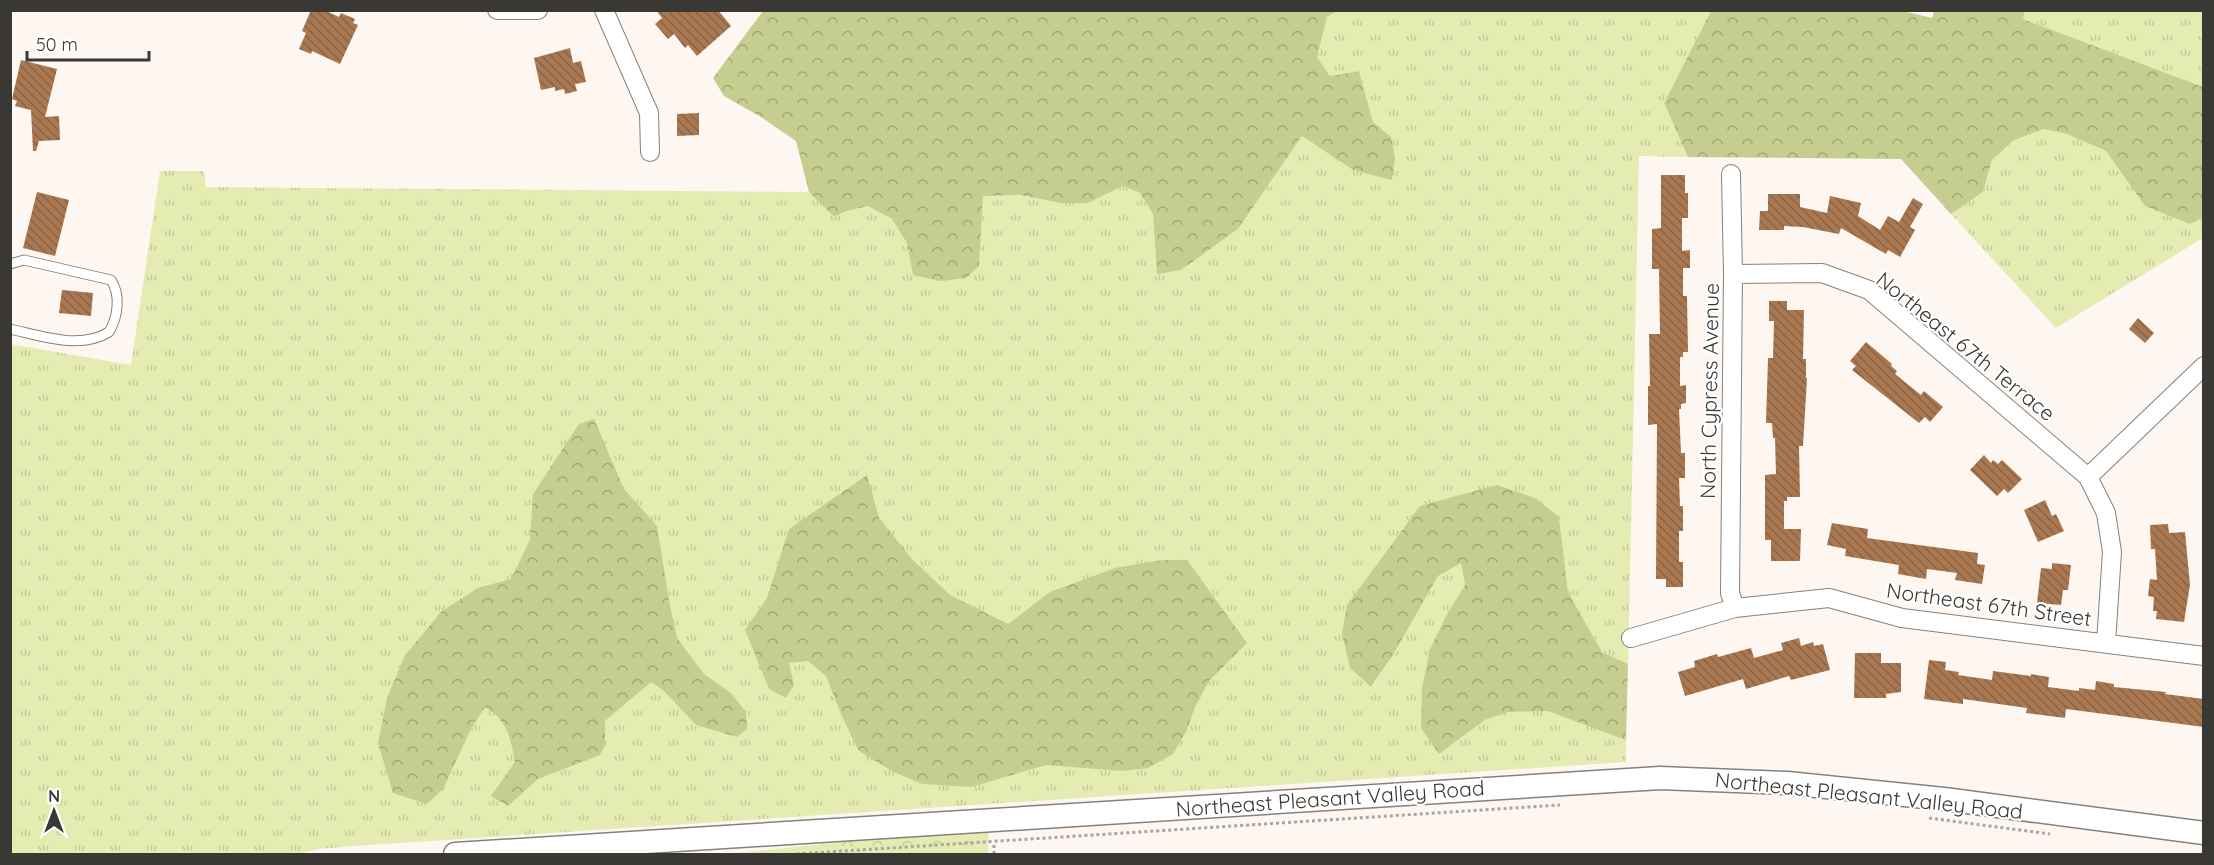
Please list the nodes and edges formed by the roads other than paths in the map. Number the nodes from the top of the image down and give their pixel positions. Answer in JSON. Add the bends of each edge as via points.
{"nodes":[{"id":1,"x":497,"y":10,"type":"edge"},
{"id":2,"x":538,"y":10,"type":"edge"},
{"id":3,"x":604,"y":10,"type":"edge"},
{"id":4,"x":650,"y":152,"type":"dead end"},
{"id":5,"x":1731,"y":174,"type":"dead end"},
{"id":6,"x":10,"y":264,"type":"edge"},
{"id":7,"x":1733,"y":274,"type":"junction"},
{"id":8,"x":10,"y":329,"type":"edge"},
{"id":9,"x":2204,"y":366,"type":"edge"},
{"id":10,"x":2088,"y":477,"type":"junction"},
{"id":11,"x":1735,"y":608,"type":"junction"},
{"id":12,"x":1630,"y":638,"type":"dead end"},
{"id":13,"x":2106,"y":643,"type":"junction"},
{"id":14,"x":2204,"y":656,"type":"edge"},
{"id":15,"x":2204,"y":833,"type":"edge"},
{"id":16,"x":499,"y":853,"type":"edge"},
{"id":17,"x":455,"y":855,"type":"edge"}],
"edges":[{"from":1,"to":2,"type":"street"},
{"from":3,"to":4,"type":"street","via":[[649,113]]},
{"from":5,"to":7,"type":"street","name":"North Cypress Avenue"},
{"from":6,"to":8,"type":"lane","via":[[24,260],[111,280],[117,312],[109,332],[93,340],[64,340]]},
{"from":7,"to":10,"type":"street","name":"Northeast 67th Terrace","via":[[1822,273],[1869,290]]},
{"from":7,"to":11,"type":"street","name":"North Cypress Avenue","via":[[1730,593]]},
{"from":9,"to":10,"type":"street"},
{"from":10,"to":13,"type":"street","via":[[2106,513],[2112,552]]},
{"from":11,"to":12,"type":"street","name":"Northeast 67th Street"},
{"from":11,"to":13,"type":"street","name":"Northeast 67th Street","via":[[1828,598],[1902,618]]},
{"from":13,"to":14,"type":"street","name":"Northeast 67th Street"},
{"from":15,"to":16,"type":"street","name":"Northeast Pleasant Valley Road","via":[[1799,784],[1660,778]]},
{"from":16,"to":17,"type":"street","name":"Northeast Pleasant Valley Road"}]}
